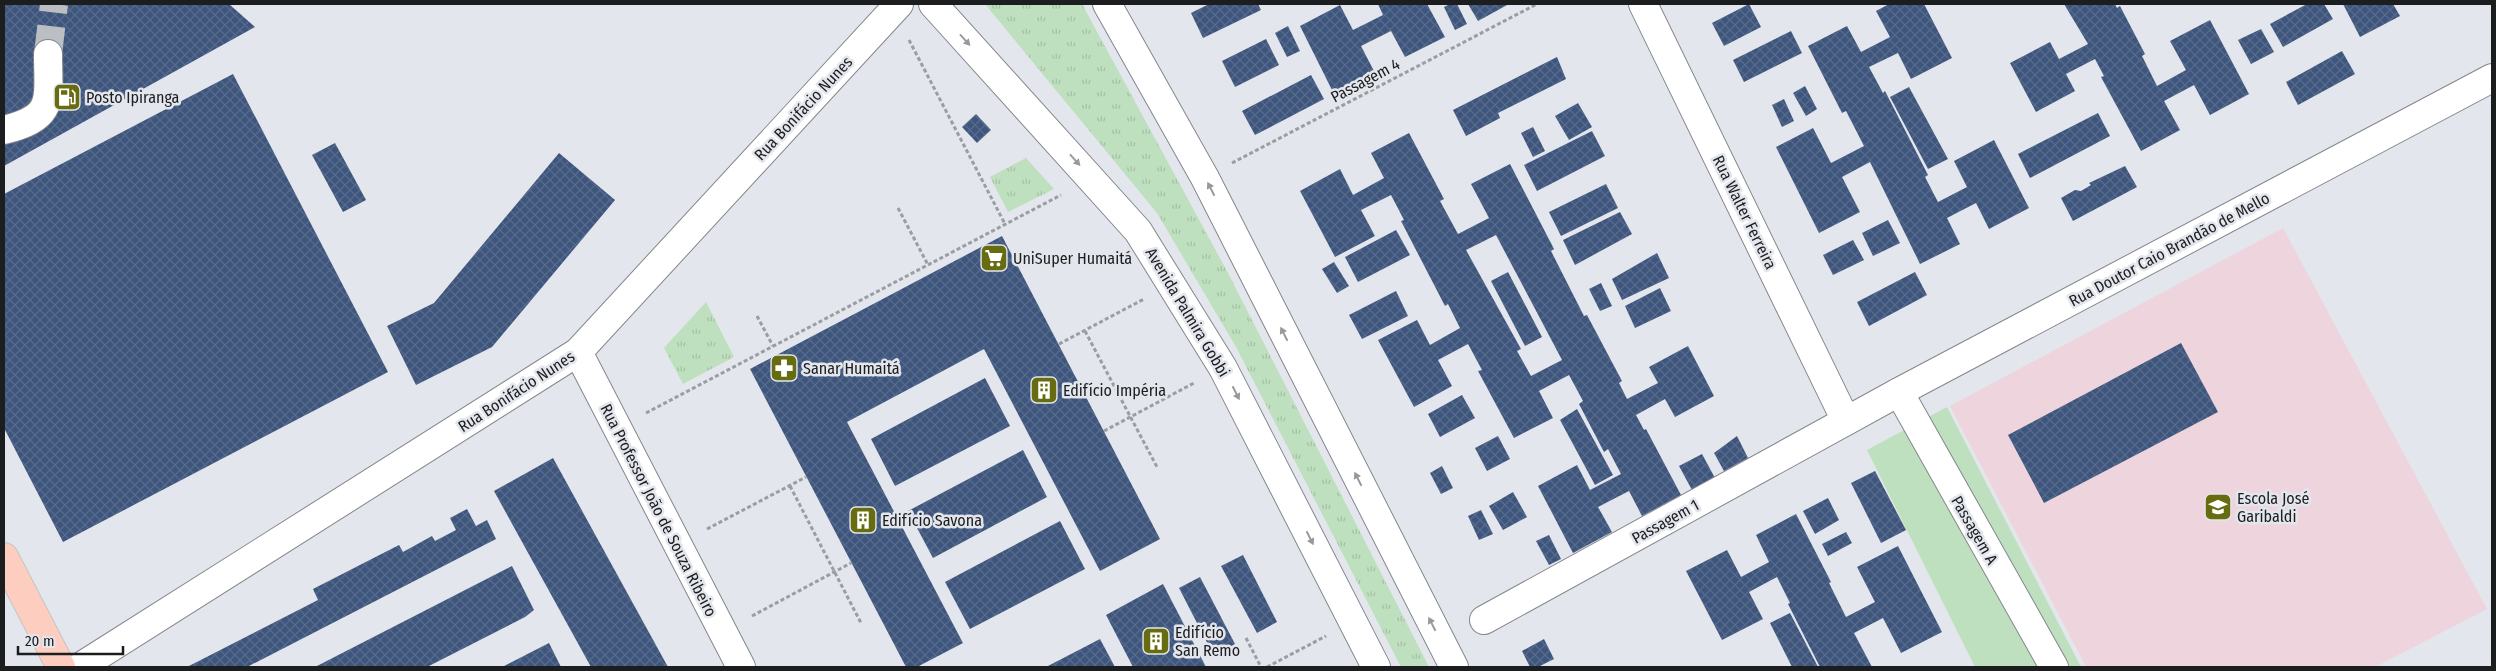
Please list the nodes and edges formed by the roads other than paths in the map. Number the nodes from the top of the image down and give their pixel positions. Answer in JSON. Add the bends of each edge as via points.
{"nodes":[{"id":1,"x":933,"y":4,"type":"edge"},
{"id":2,"x":1107,"y":4,"type":"edge"},
{"id":3,"x":1643,"y":4,"type":"edge"},
{"id":4,"x":896,"y":7,"type":"edge"},
{"id":5,"x":48,"y":54,"type":"tunnel mouth"},
{"id":6,"x":2492,"y":78,"type":"edge"},
{"id":7,"x":4,"y":130,"type":"edge"},
{"id":8,"x":578,"y":352,"type":"junction"},
{"id":9,"x":1899,"y":392,"type":"junction"},
{"id":10,"x":1846,"y":421,"type":"junction"},
{"id":11,"x":4,"y":557,"type":"edge"},
{"id":12,"x":1484,"y":620,"type":"dead end"},
{"id":13,"x":61,"y":667,"type":"edge"},
{"id":14,"x":80,"y":667,"type":"edge"},
{"id":15,"x":741,"y":667,"type":"edge"},
{"id":16,"x":1376,"y":667,"type":"edge"},
{"id":17,"x":1454,"y":667,"type":"edge"},
{"id":18,"x":2054,"y":667,"type":"edge"}],
"edges":[{"from":1,"to":16,"type":"street","name":"Avenida Palmira Gobbi","one_way":true,"via":[[1138,231],[1224,368]]},
{"from":17,"to":2,"type":"street","one_way":true,"via":[[1205,178]]},
{"from":3,"to":10,"type":"street","name":"Rua Walter Ferreira"},
{"from":4,"to":8,"type":"street","name":"Rua Bonifácio Nunes"},
{"from":5,"to":7,"type":"street","via":[[48,103],[36,118]]},
{"from":6,"to":9,"type":"street","name":"Rua Doutor Caio Brandão de Mello"},
{"from":8,"to":14,"type":"street","name":"Rua Bonifácio Nunes"},
{"from":8,"to":15,"type":"street","name":"Rua Professor João de Souza Ribeiro"},
{"from":9,"to":10,"type":"street","name":"Rua Doutor Caio Brandão de Mello"},
{"from":9,"to":18,"type":"street","name":"Passagem A"},
{"from":10,"to":12,"type":"street","name":"Passagem 1"},
{"from":11,"to":13,"type":"main road"}]}
